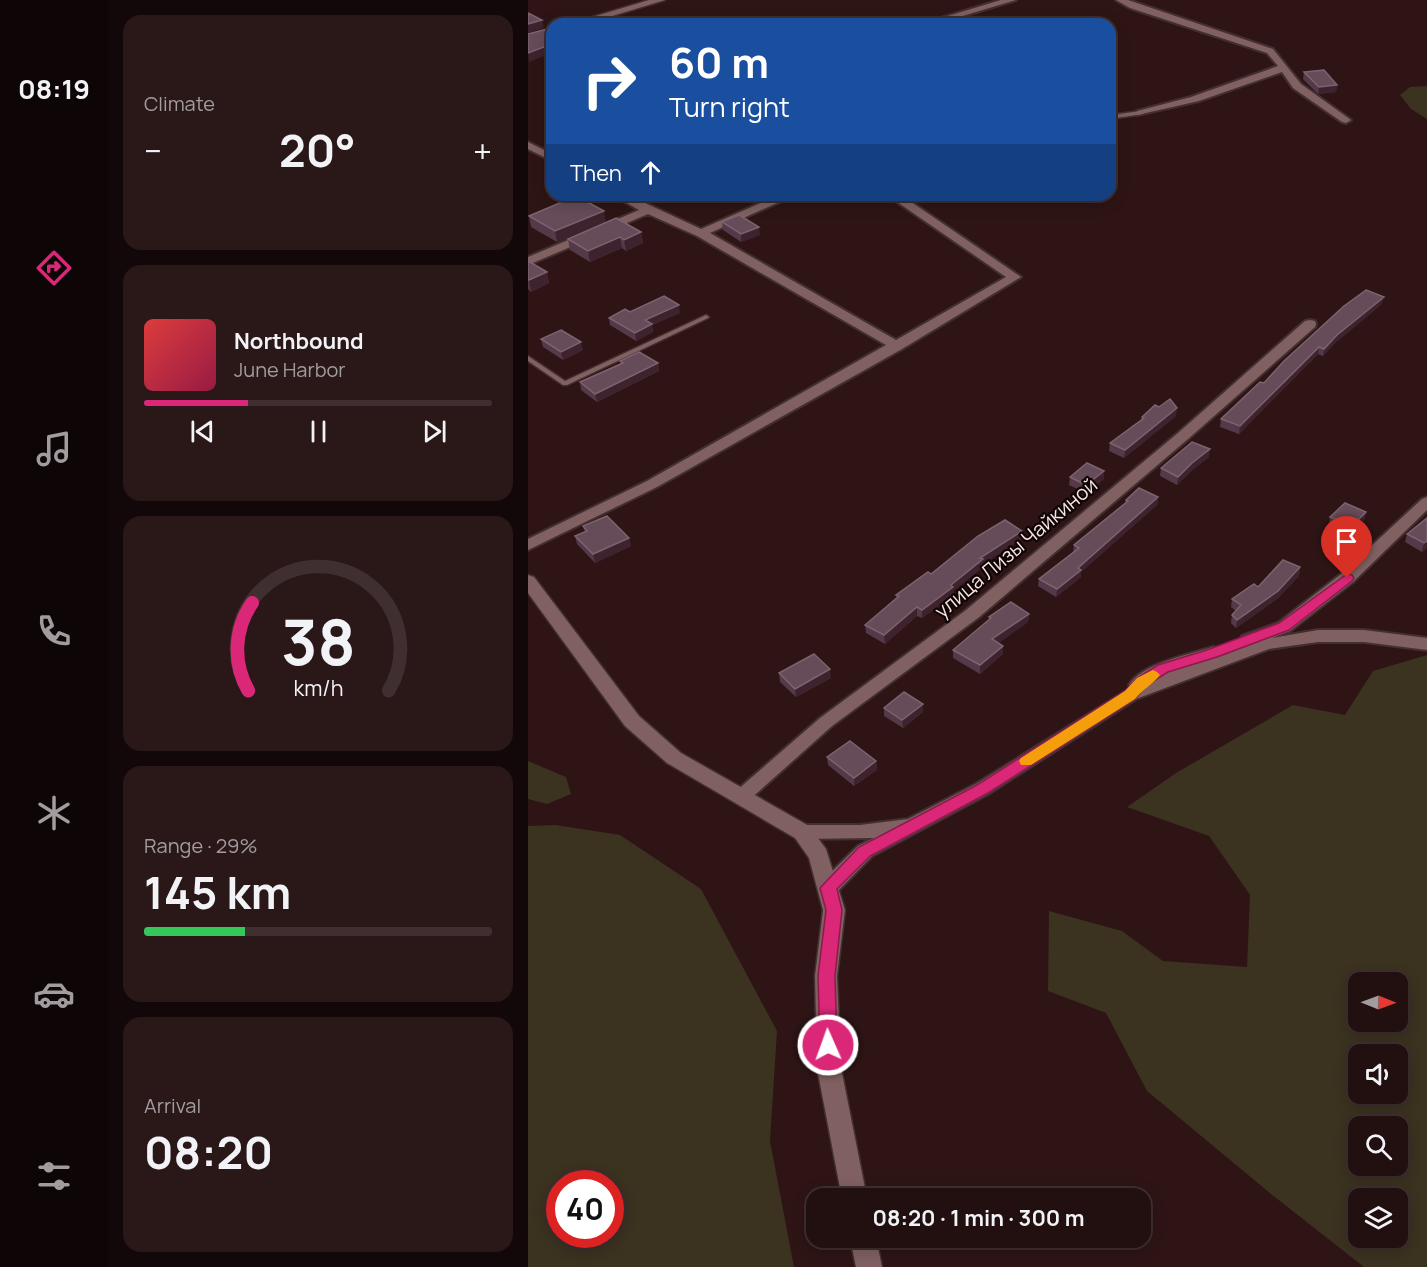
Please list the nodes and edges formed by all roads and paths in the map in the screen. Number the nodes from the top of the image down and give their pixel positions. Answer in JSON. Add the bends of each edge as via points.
{"nodes":[{"id":1,"x":660,"y":0,"type":"edge"},
{"id":2,"x":1011,"y":0,"type":"edge"},
{"id":3,"x":1121,"y":0,"type":"edge"},
{"id":4,"x":596,"y":18,"type":"edge"},
{"id":5,"x":947,"y":18,"type":"edge"},
{"id":6,"x":1283,"y":68,"type":"junction"},
{"id":7,"x":1260,"y":77,"type":"junction"},
{"id":8,"x":1294,"y":84,"type":"junction"},
{"id":9,"x":1141,"y":113,"type":"joint"},
{"id":10,"x":1116,"y":116,"type":"edge"},
{"id":11,"x":1346,"y":120,"type":"dead end"},
{"id":12,"x":531,"y":149,"type":"edge"},
{"id":13,"x":546,"y":155,"type":"edge"},
{"id":14,"x":631,"y":201,"type":"edge"},
{"id":15,"x":775,"y":201,"type":"edge"},
{"id":16,"x":902,"y":201,"type":"edge"},
{"id":17,"x":648,"y":210,"type":"junction"},
{"id":18,"x":701,"y":233,"type":"junction"},
{"id":19,"x":528,"y":261,"type":"edge"},
{"id":20,"x":706,"y":317,"type":"dead end"},
{"id":21,"x":1310,"y":324,"type":"dead end"},
{"id":22,"x":897,"y":346,"type":"junction"},
{"id":23,"x":528,"y":358,"type":"edge"},
{"id":24,"x":1427,"y":502,"type":"edge"},
{"id":25,"x":528,"y":545,"type":"edge"},
{"id":26,"x":528,"y":581,"type":"edge"},
{"id":27,"x":1427,"y":645,"type":"edge"},
{"id":28,"x":1130,"y":695,"type":"junction"},
{"id":29,"x":742,"y":796,"type":"junction"},
{"id":30,"x":911,"y":826,"type":"junction"},
{"id":31,"x":802,"y":832,"type":"junction"},
{"id":32,"x":828,"y":888,"type":"junction"},
{"id":33,"x":853,"y":1188,"type":"edge"},
{"id":34,"x":865,"y":1248,"type":"edge"},
{"id":35,"x":869,"y":1267,"type":"edge"}],
"edges":[{"from":1,"to":4,"type":"street"},
{"from":2,"to":5,"type":"street"},
{"from":3,"to":6,"type":"street","via":[[1270,51]]},
{"from":6,"to":7,"type":"street"},
{"from":6,"to":8,"type":"street"},
{"from":7,"to":8,"type":"street"},
{"from":7,"to":9,"type":"street"},
{"from":8,"to":11,"type":"street"},
{"from":9,"to":10,"type":"lane"},
{"from":12,"to":13,"type":"street"},
{"from":14,"to":17,"type":"street"},
{"from":15,"to":18,"type":"street"},
{"from":16,"to":22,"type":"street","via":[[1015,277]]},
{"from":17,"to":18,"type":"street"},
{"from":17,"to":19,"type":"street"},
{"from":18,"to":22,"type":"street"},
{"from":20,"to":23,"type":"lane","via":[[565,384]]},
{"from":21,"to":29,"type":"street","name":"улица Лизы Чайкиной","via":[[972,614],[826,722]]},
{"from":22,"to":25,"type":"street","via":[[652,484]]},
{"from":24,"to":28,"type":"street","via":[[1347,578],[1284,627],[1163,669]]},
{"from":26,"to":29,"type":"street","via":[[632,721],[674,758]]},
{"from":27,"to":28,"type":"street","via":[[1364,636],[1318,636],[1267,644]]},
{"from":28,"to":30,"type":"street","via":[[982,789]]},
{"from":29,"to":31,"type":"street"},
{"from":30,"to":31,"type":"street","via":[[860,832]]},
{"from":30,"to":32,"type":"street","via":[[865,851]]},
{"from":31,"to":32,"type":"street","via":[[819,855]]},
{"from":32,"to":33,"type":"street","via":[[834,910],[826,976],[829,1068]]},
{"from":34,"to":35,"type":"street"}]}
